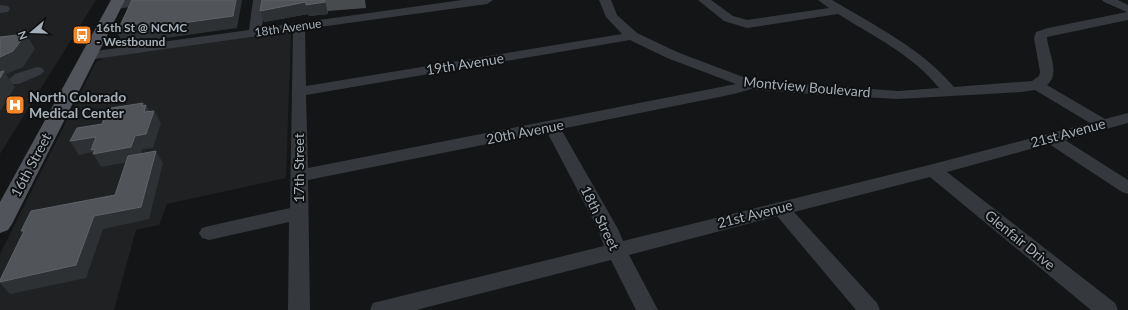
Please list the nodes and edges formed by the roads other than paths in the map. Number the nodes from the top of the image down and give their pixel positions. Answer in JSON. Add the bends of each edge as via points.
{"nodes":[{"id":1,"x":157,"y":0,"type":"edge"},
{"id":2,"x":259,"y":0,"type":"edge"},
{"id":3,"x":487,"y":0,"type":"edge"},
{"id":4,"x":605,"y":0,"type":"edge"},
{"id":5,"x":704,"y":0,"type":"edge"},
{"id":6,"x":827,"y":0,"type":"edge"},
{"id":7,"x":1108,"y":0,"type":"edge"},
{"id":8,"x":116,"y":3,"type":"edge"},
{"id":9,"x":1128,"y":9,"type":"edge"},
{"id":10,"x":840,"y":10,"type":"junction"},
{"id":11,"x":1128,"y":16,"type":"edge"},
{"id":12,"x":299,"y":26,"type":"junction"},
{"id":13,"x":255,"y":32,"type":"junction"},
{"id":14,"x":632,"y":36,"type":"junction"},
{"id":15,"x":88,"y":56,"type":"junction"},
{"id":16,"x":37,"y":71,"type":"dead end"},
{"id":17,"x":14,"y":81,"type":"dead end"},
{"id":18,"x":749,"y":84,"type":"junction"},
{"id":19,"x":1037,"y":85,"type":"junction"},
{"id":20,"x":949,"y":91,"type":"junction"},
{"id":21,"x":299,"y":92,"type":"junction"},
{"id":22,"x":1128,"y":118,"type":"edge"},
{"id":23,"x":1102,"y":124,"type":"junction"},
{"id":24,"x":552,"y":127,"type":"junction"},
{"id":25,"x":1050,"y":138,"type":"junction"},
{"id":26,"x":933,"y":170,"type":"junction"},
{"id":27,"x":299,"y":176,"type":"junction"},
{"id":28,"x":1128,"y":188,"type":"edge"},
{"id":29,"x":780,"y":208,"type":"junction"},
{"id":30,"x":299,"y":213,"type":"junction"},
{"id":31,"x":0,"y":224,"type":"edge"},
{"id":32,"x":209,"y":233,"type":"dead end"},
{"id":33,"x":616,"y":250,"type":"junction"},
{"id":34,"x":299,"y":310,"type":"edge"},
{"id":35,"x":381,"y":310,"type":"edge"},
{"id":36,"x":647,"y":310,"type":"edge"},
{"id":37,"x":870,"y":310,"type":"edge"},
{"id":38,"x":1107,"y":310,"type":"edge"}],
"edges":[{"from":1,"to":8,"type":"street"},
{"from":2,"to":13,"type":"street"},
{"from":3,"to":12,"type":"street","name":"18th Avenue"},
{"from":4,"to":14,"type":"street","name":"Montview Boulevard","via":[[612,17]]},
{"from":5,"to":10,"type":"street","via":[[727,19],[747,24]]},
{"from":6,"to":10,"type":"street"},
{"from":7,"to":9,"type":"street"},
{"from":8,"to":15,"type":"main road","name":"16th Street"},
{"from":10,"to":20,"type":"street","via":[[918,59]]},
{"from":11,"to":19,"type":"street","via":[[1042,35],[1040,38],[1047,72],[1046,78]]},
{"from":12,"to":13,"type":"street","name":"18th Avenue"},
{"from":12,"to":21,"type":"street","name":"17th Street"},
{"from":13,"to":15,"type":"street","name":"18th Avenue"},
{"from":14,"to":18,"type":"street","name":"Montview Boulevard","via":[[672,55]]},
{"from":14,"to":21,"type":"street","name":"19th Avenue"},
{"from":15,"to":31,"type":"main road","name":"16th Street"},
{"from":16,"to":17,"type":"street"},
{"from":18,"to":20,"type":"street","name":"Montview Boulevard","via":[[898,95]]},
{"from":18,"to":24,"type":"street","name":"20th Avenue","via":[[734,90]]},
{"from":19,"to":20,"type":"street","name":"Montview Boulevard"},
{"from":19,"to":23,"type":"street"},
{"from":21,"to":27,"type":"street","name":"17th Street"},
{"from":22,"to":23,"type":"street","name":"21st Avenue"},
{"from":23,"to":25,"type":"street","name":"21st Avenue"},
{"from":24,"to":27,"type":"street","name":"20th Avenue"},
{"from":24,"to":33,"type":"street","name":"18th Street","via":[[608,229]]},
{"from":25,"to":26,"type":"street","name":"21st Avenue"},
{"from":25,"to":28,"type":"street"},
{"from":26,"to":29,"type":"street","name":"21st Avenue"},
{"from":26,"to":38,"type":"street","name":"Glenfair Drive"},
{"from":27,"to":30,"type":"street","name":"17th Street"},
{"from":29,"to":33,"type":"street","name":"21st Avenue"},
{"from":29,"to":37,"type":"street"},
{"from":30,"to":32,"type":"street"},
{"from":30,"to":34,"type":"street","name":"17th Street"},
{"from":33,"to":35,"type":"street","name":"21st Avenue"},
{"from":33,"to":36,"type":"street","name":"18th Street"}]}
